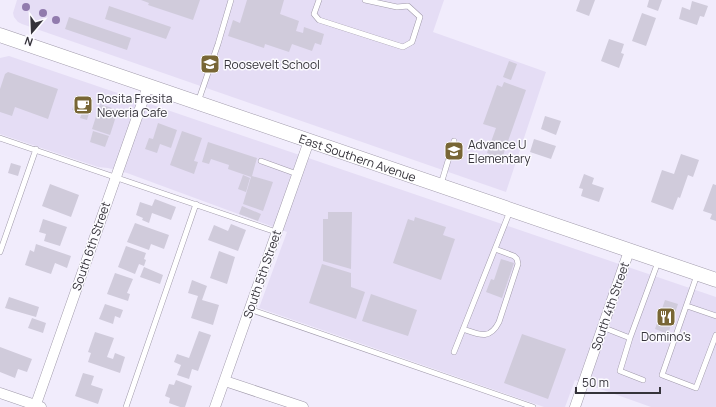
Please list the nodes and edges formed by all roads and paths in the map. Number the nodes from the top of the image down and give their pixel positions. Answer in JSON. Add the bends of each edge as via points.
{"nodes":[{"id":1,"x":231,"y":0,"type":"edge"},
{"id":2,"x":319,"y":0,"type":"edge"},
{"id":3,"x":365,"y":0,"type":"edge"},
{"id":4,"x":412,"y":0,"type":"edge"},
{"id":5,"x":408,"y":6,"type":"junction"},
{"id":6,"x":0,"y":35,"type":"edge"},
{"id":7,"x":148,"y":86,"type":"junction"},
{"id":8,"x":197,"y":103,"type":"junction"},
{"id":9,"x":0,"y":138,"type":"edge"},
{"id":10,"x":309,"y":140,"type":"junction"},
{"id":11,"x":454,"y":141,"type":"dead end"},
{"id":12,"x":36,"y":149,"type":"junction"},
{"id":13,"x":261,"y":161,"type":"dead end"},
{"id":14,"x":297,"y":174,"type":"junction"},
{"id":15,"x":115,"y":178,"type":"junction"},
{"id":16,"x":440,"y":185,"type":"junction"},
{"id":17,"x":196,"y":204,"type":"junction"},
{"id":18,"x":511,"y":210,"type":"junction"},
{"id":19,"x":276,"y":232,"type":"junction"},
{"id":20,"x":495,"y":249,"type":"junction"},
{"id":21,"x":629,"y":251,"type":"junction"},
{"id":22,"x":0,"y":252,"type":"edge"},
{"id":23,"x":659,"y":261,"type":"junction"},
{"id":24,"x":698,"y":274,"type":"junction"},
{"id":25,"x":716,"y":280,"type":"edge"},
{"id":26,"x":686,"y":306,"type":"junction"},
{"id":27,"x":249,"y":309,"type":"junction"},
{"id":28,"x":716,"y":316,"type":"edge"},
{"id":29,"x":602,"y":327,"type":"junction"},
{"id":30,"x":463,"y":329,"type":"junction"},
{"id":31,"x":716,"y":335,"type":"edge"},
{"id":32,"x":630,"y":338,"type":"junction"},
{"id":33,"x":454,"y":352,"type":"dead end"},
{"id":34,"x":225,"y":380,"type":"junction"},
{"id":35,"x":644,"y":380,"type":"dead end"},
{"id":36,"x":0,"y":393,"type":"edge"},
{"id":37,"x":37,"y":406,"type":"edge"},
{"id":38,"x":126,"y":407,"type":"edge"},
{"id":39,"x":215,"y":407,"type":"edge"},
{"id":40,"x":303,"y":407,"type":"edge"},
{"id":41,"x":534,"y":407,"type":"edge"},
{"id":42,"x":574,"y":407,"type":"edge"}],
"edges":[{"from":1,"to":8,"type":"lane"},
{"from":2,"to":5,"type":"lane","via":[[314,14],[319,20],[403,47],[412,42],[420,17]]},
{"from":3,"to":5,"type":"lane","via":[[397,7]]},
{"from":4,"to":5,"type":"lane"},
{"from":6,"to":7,"type":"main road","name":"East Southern Avenue"},
{"from":7,"to":8,"type":"main road","name":"East Southern Avenue"},
{"from":7,"to":15,"type":"street","name":"South 6th Street"},
{"from":8,"to":10,"type":"main road","name":"East Southern Avenue"},
{"from":9,"to":12,"type":"lane"},
{"from":10,"to":14,"type":"street","name":"South 5th Street"},
{"from":10,"to":16,"type":"main road","name":"East Southern Avenue"},
{"from":11,"to":16,"type":"lane"},
{"from":12,"to":15,"type":"lane"},
{"from":12,"to":22,"type":"lane"},
{"from":13,"to":14,"type":"lane"},
{"from":14,"to":19,"type":"street","name":"South 5th Street"},
{"from":15,"to":17,"type":"lane"},
{"from":15,"to":37,"type":"street","name":"South 6th Street"},
{"from":16,"to":18,"type":"main road","name":"East Southern Avenue"},
{"from":17,"to":19,"type":"lane"},
{"from":17,"to":38,"type":"lane"},
{"from":18,"to":20,"type":"lane"},
{"from":18,"to":21,"type":"main road","name":"East Southern Avenue"},
{"from":19,"to":27,"type":"street","name":"South 5th Street"},
{"from":20,"to":30,"type":"lane"},
{"from":20,"to":30,"type":"lane","via":[[514,256],[518,264],[499,322],[495,330],[486,335]]},
{"from":21,"to":23,"type":"main road","name":"East Southern Avenue"},
{"from":21,"to":29,"type":"street","name":"South 4th Street"},
{"from":23,"to":24,"type":"main road","name":"East Southern Avenue"},
{"from":23,"to":32,"type":"lane"},
{"from":24,"to":25,"type":"main road","name":"East Southern Avenue"},
{"from":24,"to":26,"type":"lane"},
{"from":26,"to":28,"type":"lane"},
{"from":26,"to":31,"type":"lane","via":[[662,375],[696,388]]},
{"from":27,"to":34,"type":"street","name":"South 5th Street"},
{"from":27,"to":41,"type":"lane"},
{"from":29,"to":32,"type":"lane"},
{"from":29,"to":42,"type":"street","name":"South 4th Street"},
{"from":30,"to":33,"type":"lane"},
{"from":32,"to":35,"type":"lane","via":[[620,371]]},
{"from":34,"to":39,"type":"street","name":"South 5th Street"},
{"from":34,"to":40,"type":"street"},
{"from":36,"to":37,"type":"street"}]}
